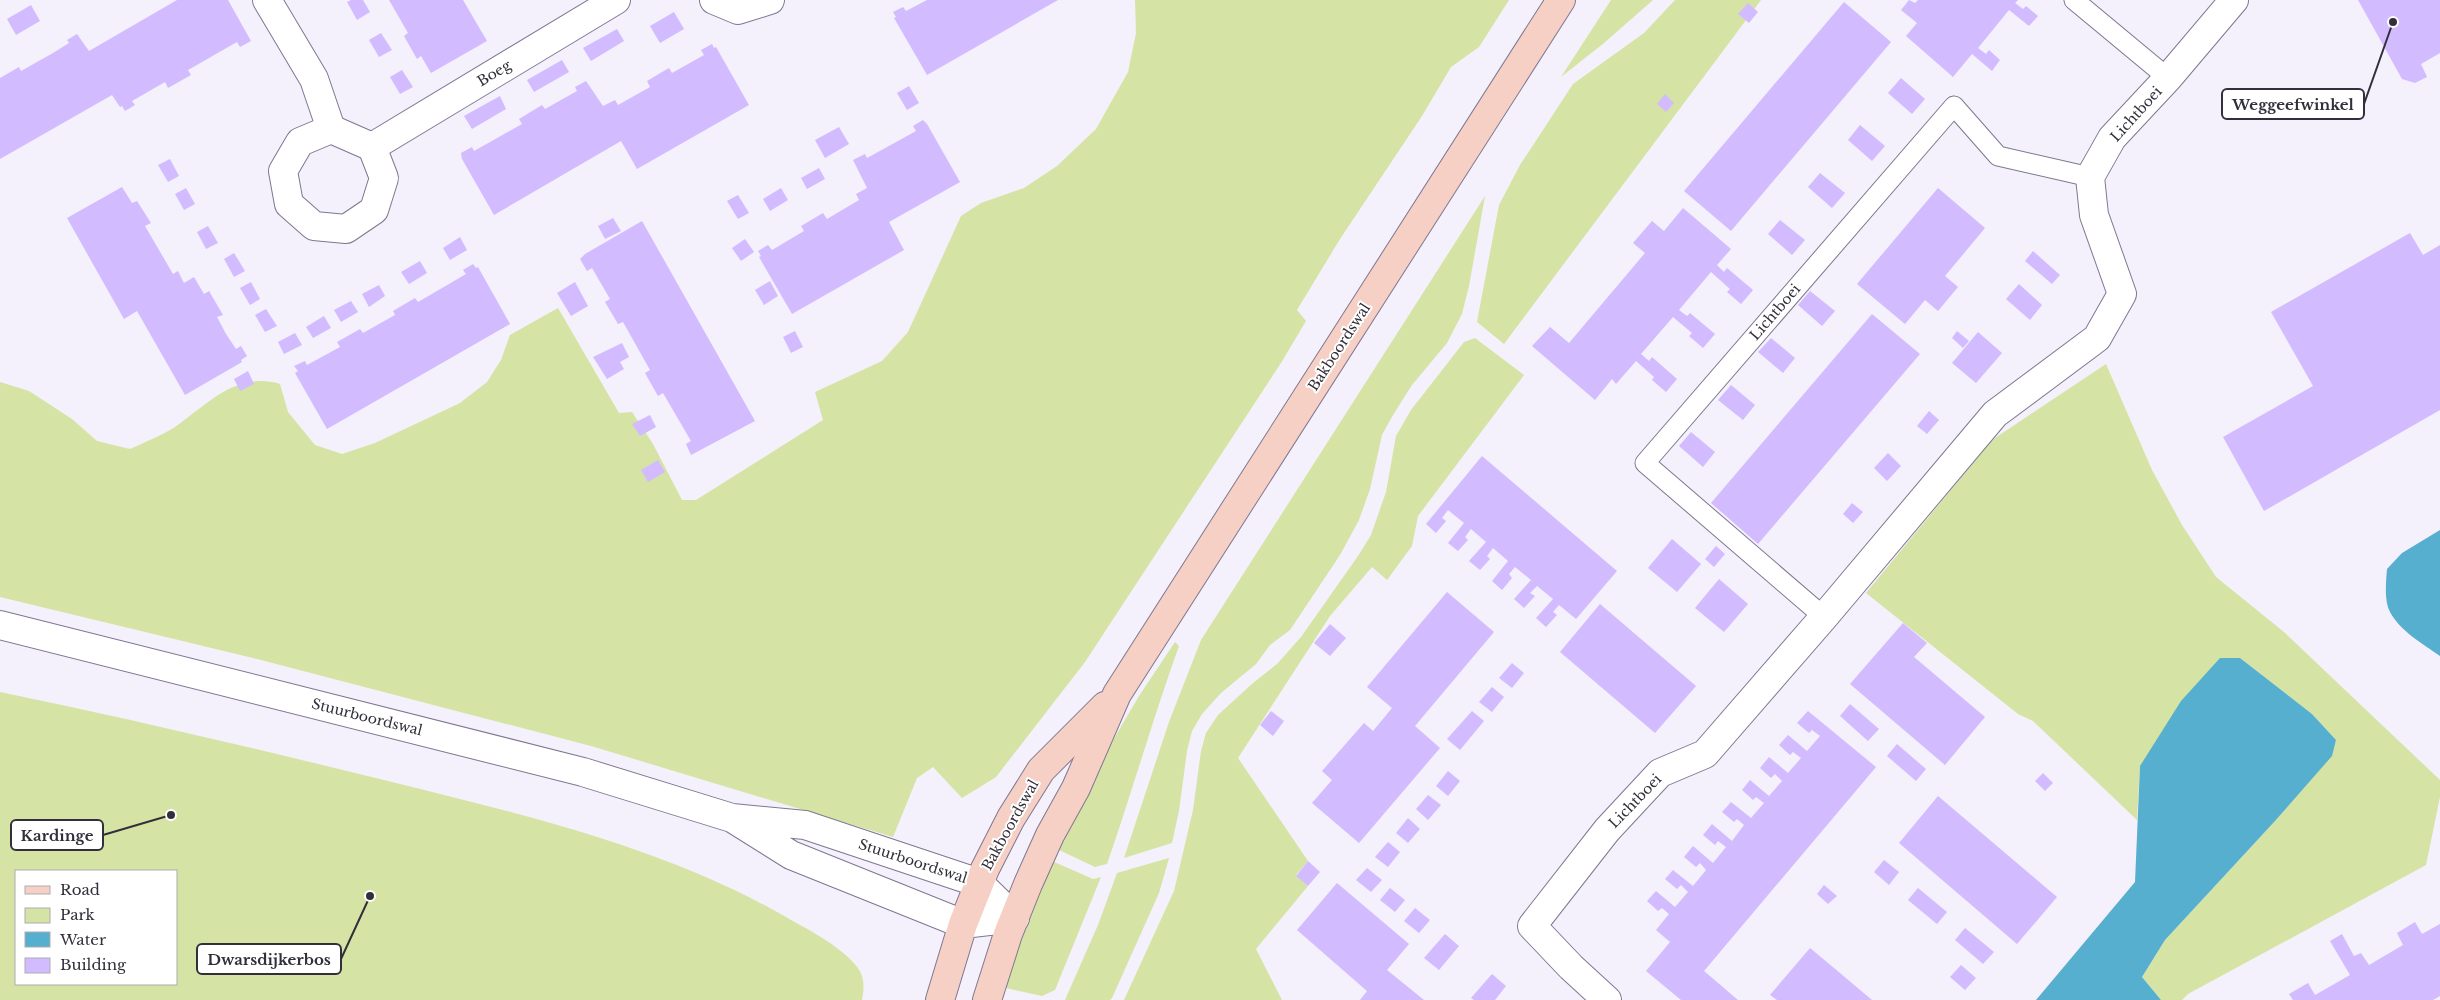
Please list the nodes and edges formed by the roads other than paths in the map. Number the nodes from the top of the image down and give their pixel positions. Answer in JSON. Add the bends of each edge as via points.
{"nodes":[{"id":1,"x":267,"y":0,"type":"edge"},
{"id":2,"x":616,"y":0,"type":"edge"},
{"id":3,"x":714,"y":0,"type":"edge"},
{"id":4,"x":770,"y":0,"type":"edge"},
{"id":5,"x":1561,"y":0,"type":"edge"},
{"id":6,"x":2074,"y":0,"type":"edge"},
{"id":7,"x":2234,"y":0,"type":"edge"},
{"id":8,"x":2168,"y":78,"type":"junction"},
{"id":9,"x":331,"y":129,"type":"junction"},
{"id":10,"x":372,"y":147,"type":"junction"},
{"id":11,"x":2090,"y":177,"type":"junction"},
{"id":12,"x":1824,"y":617,"type":"junction"},
{"id":13,"x":0,"y":625,"type":"edge"},
{"id":14,"x":1117,"y":694,"type":"junction"},
{"id":15,"x":732,"y":818,"type":"junction"},
{"id":16,"x":979,"y":883,"type":"junction"},
{"id":17,"x":1015,"y":918,"type":"junction"},
{"id":18,"x":963,"y":924,"type":"junction"},
{"id":19,"x":940,"y":1000,"type":"edge"},
{"id":20,"x":987,"y":1000,"type":"edge"},
{"id":21,"x":1608,"y":1000,"type":"edge"}],
"edges":[{"from":1,"to":9,"type":"street","via":[[314,79]]},
{"from":2,"to":10,"type":"street","name":"Boeg"},
{"from":3,"to":4,"type":"street","via":[[738,10]]},
{"from":5,"to":14,"type":"main road","name":"Bakboordswal"},
{"from":6,"to":8,"type":"lane","name":"Lichtboei"},
{"from":7,"to":8,"type":"street","name":"Lichtboei"},
{"from":8,"to":11,"type":"street","name":"Lichtboei","via":[[2112,138]]},
{"from":9,"to":10,"type":"street"},
{"from":9,"to":10,"type":"street","via":[[300,142],[283,171],[289,204],[314,226],[346,229],[374,210],[384,178]]},
{"from":11,"to":12,"type":"street","name":"Lichtboei","via":[[2094,215],[2122,294],[2096,338],[1994,414]]},
{"from":11,"to":12,"type":"lane","name":"Lichtboei","via":[[1998,156],[1954,106],[1645,463]]},
{"from":12,"to":21,"type":"street","name":"Lichtboei","via":[[1705,754],[1660,773],[1607,830],[1532,926]]},
{"from":13,"to":15,"type":"street","name":"Stuurboordswal","via":[[583,772]]},
{"from":14,"to":16,"type":"main road","name":"Bakboordswal","via":[[1041,770],[1011,818]]},
{"from":14,"to":17,"type":"main road","name":"Bakboordswal","via":[[1076,788],[1050,835]]},
{"from":15,"to":16,"type":"street","name":"Stuurboordswal","via":[[805,825]]},
{"from":15,"to":18,"type":"street","name":"Stuurboordswal","via":[[791,855]]},
{"from":16,"to":17,"type":"street","name":"Stuurboordswal"},
{"from":16,"to":18,"type":"main road","name":"Bakboordswal"},
{"from":17,"to":18,"type":"street","name":"Stuurboordswal"},
{"from":17,"to":20,"type":"main road","name":"Bakboordswal"},
{"from":18,"to":19,"type":"main road","name":"Bakboordswal"}]}
